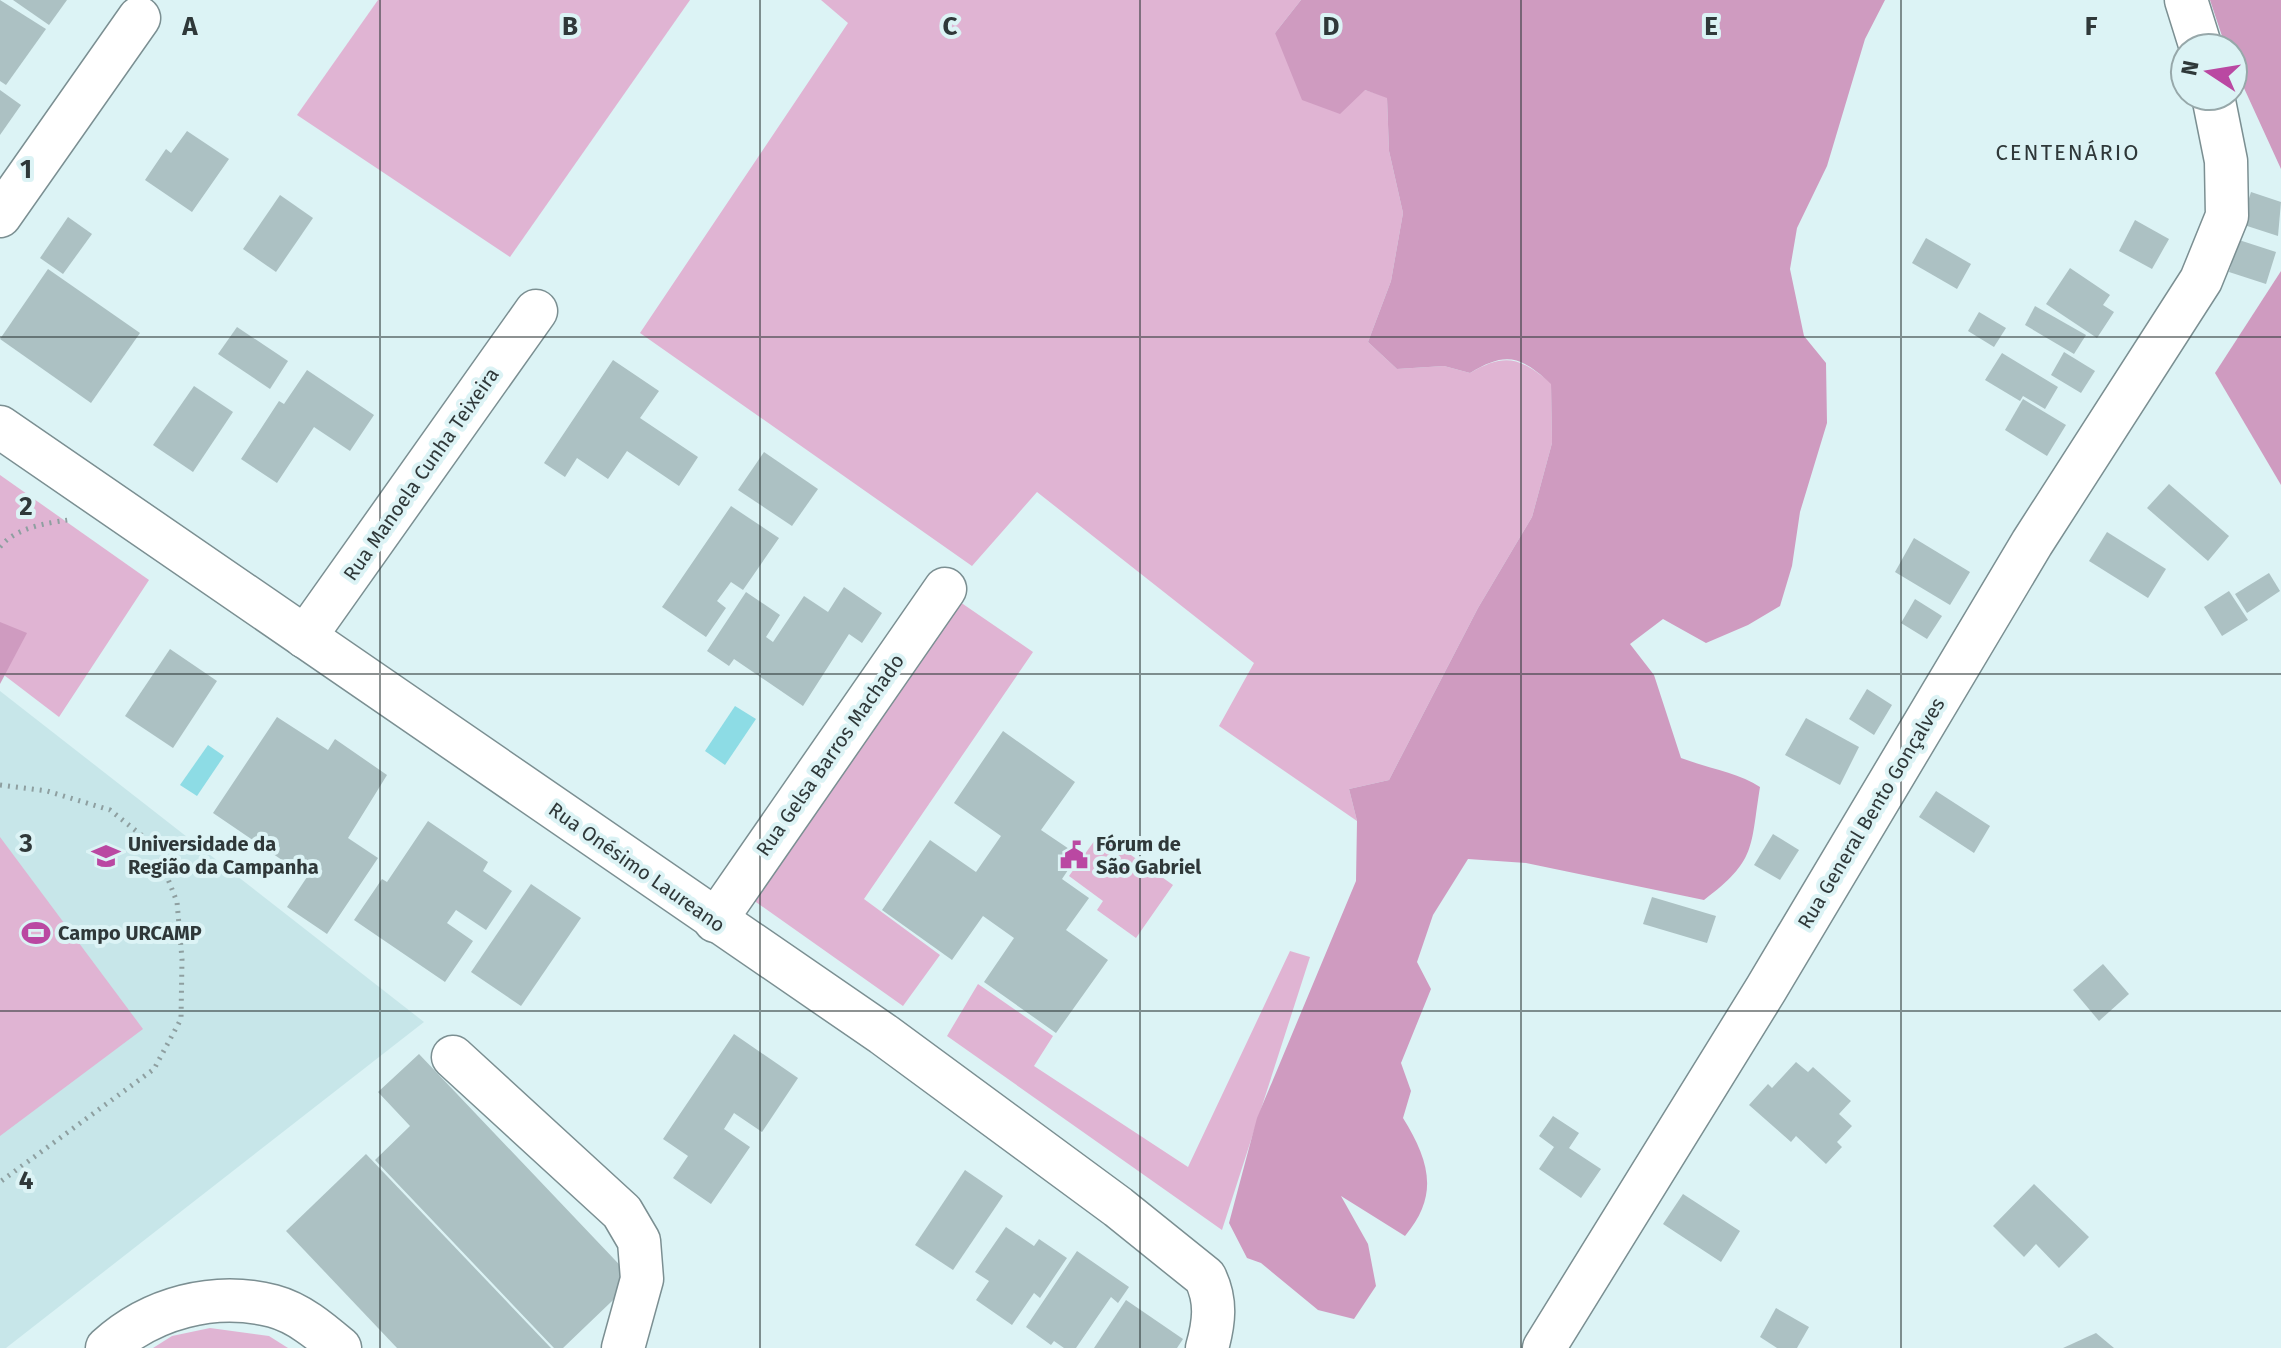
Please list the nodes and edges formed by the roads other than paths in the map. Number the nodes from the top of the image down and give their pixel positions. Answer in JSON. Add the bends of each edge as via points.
{"nodes":[{"id":1,"x":2186,"y":0,"type":"edge"},
{"id":2,"x":139,"y":18,"type":"dead end"},
{"id":3,"x":2196,"y":32,"type":"edge"},
{"id":4,"x":2216,"y":112,"type":"edge"},
{"id":5,"x":0,"y":216,"type":"edge"},
{"id":6,"x":536,"y":311,"type":"dead end"},
{"id":7,"x":0,"y":427,"type":"edge"},
{"id":8,"x":945,"y":589,"type":"dead end"},
{"id":9,"x":305,"y":637,"type":"junction"},
{"id":10,"x":715,"y":921,"type":"junction"},
{"id":11,"x":453,"y":1057,"type":"dead end"},
{"id":12,"x":107,"y":1348,"type":"edge"},
{"id":13,"x":340,"y":1348,"type":"edge"},
{"id":14,"x":623,"y":1348,"type":"edge"},
{"id":15,"x":1207,"y":1348,"type":"edge"},
{"id":16,"x":1544,"y":1348,"type":"edge"}],
"edges":[{"from":1,"to":3,"type":"street"},
{"from":2,"to":5,"type":"street"},
{"from":4,"to":16,"type":"street","name":"Rua General Bento Gonçalves","via":[[2226,161],[2227,216],[2201,280],[2032,543]]},
{"from":6,"to":9,"type":"street","name":"Rua Manoela Cunha Teixeira"},
{"from":7,"to":9,"type":"street","name":"Rua Onésimo Laureano"},
{"from":8,"to":10,"type":"street","name":"Rua Gelsa Barros Machado"},
{"from":9,"to":10,"type":"street","name":"Rua Onésimo Laureano"},
{"from":10,"to":15,"type":"street","name":"Rua Onésimo Laureano","via":[[895,1043],[1205,1277],[1213,1293],[1214,1324]]},
{"from":11,"to":14,"type":"street","via":[[622,1212],[639,1241],[642,1279]]},
{"from":12,"to":13,"type":"street","via":[[131,1327],[199,1300],[272,1306],[309,1322]]}]}
